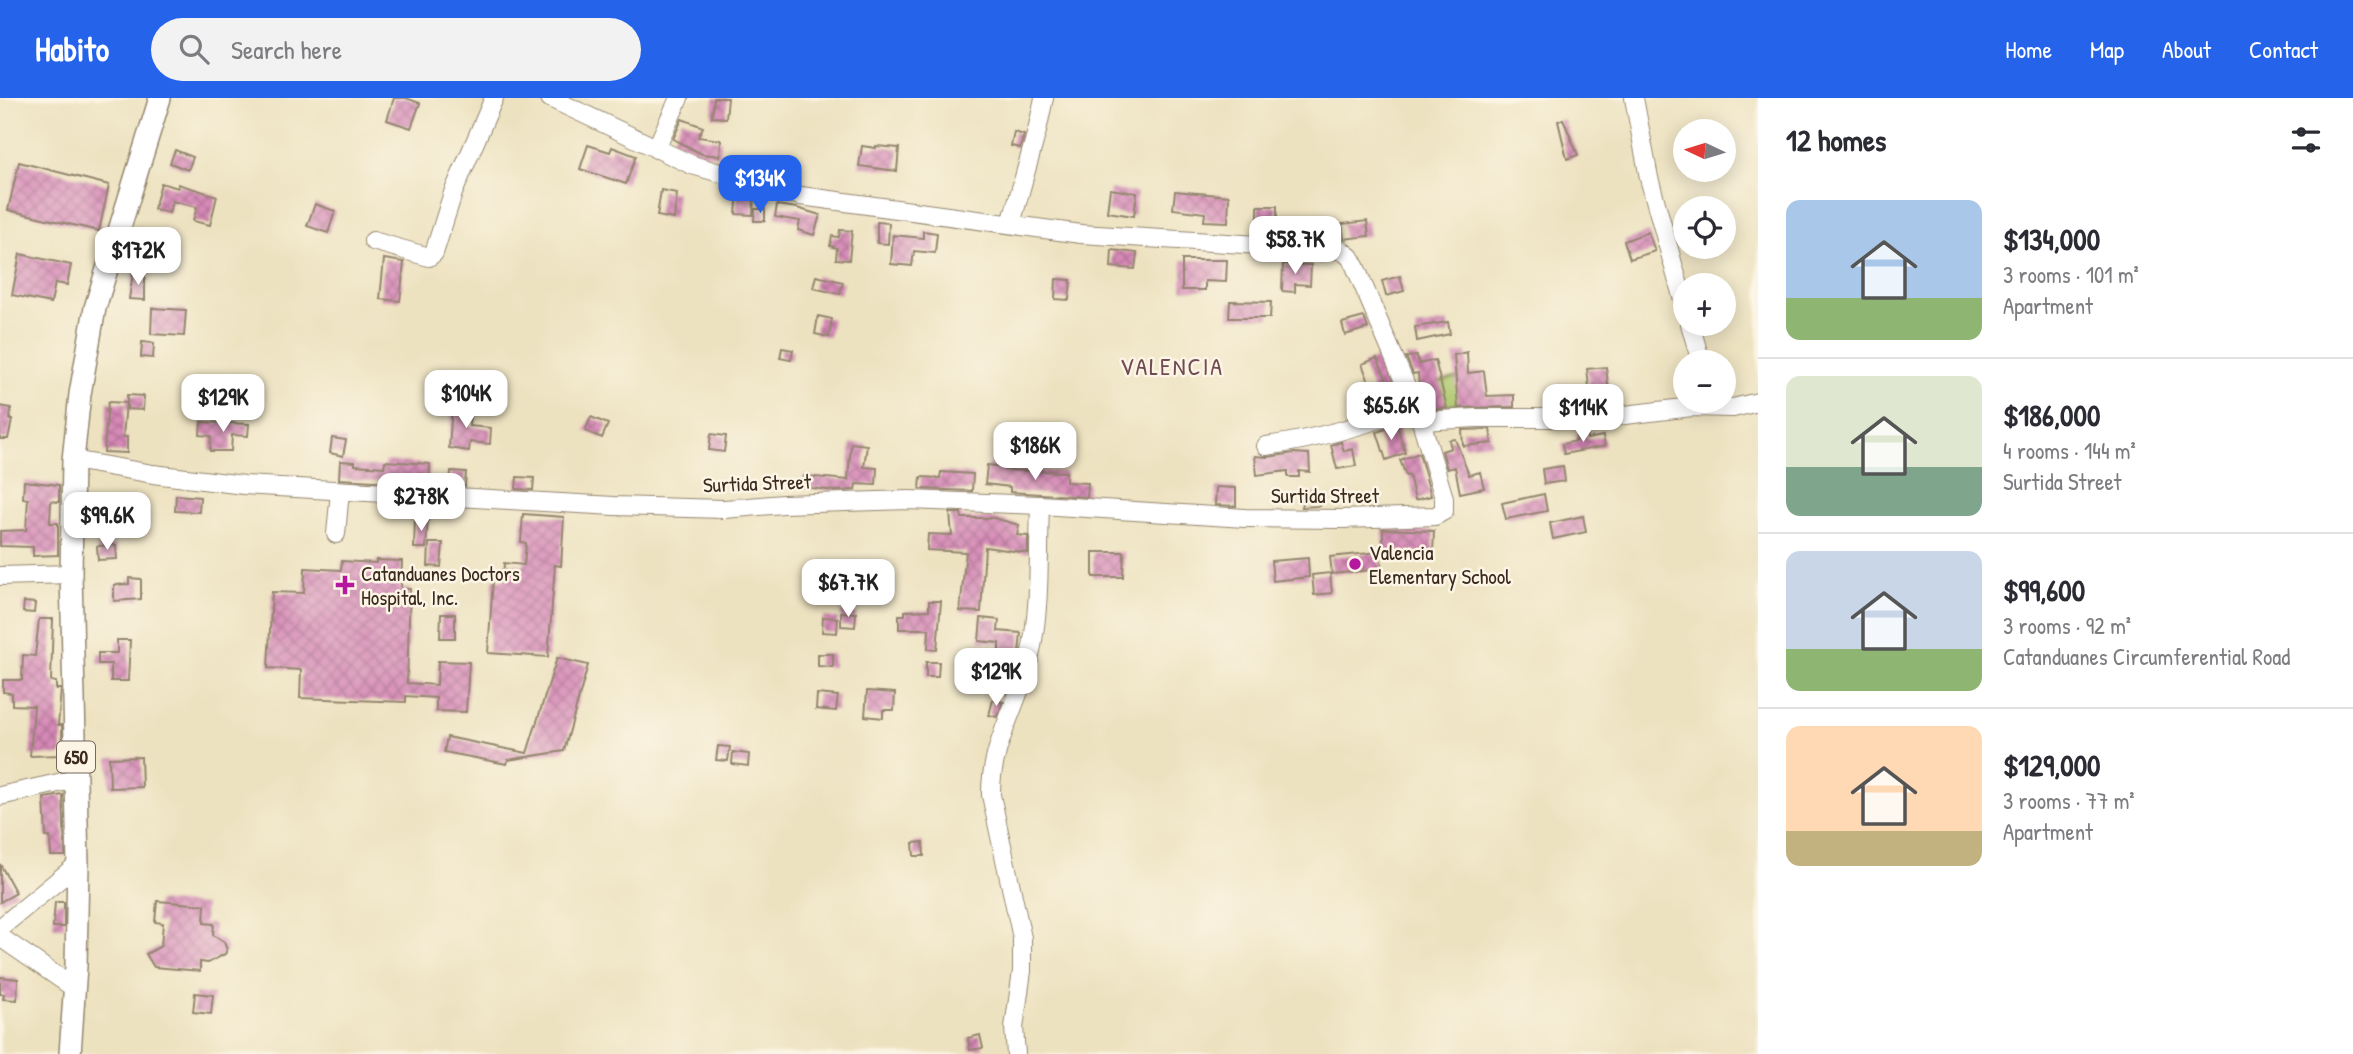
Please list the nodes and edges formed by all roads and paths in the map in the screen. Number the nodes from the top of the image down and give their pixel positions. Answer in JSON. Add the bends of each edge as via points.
{"nodes":[{"id":1,"x":160,"y":98,"type":"edge"},
{"id":2,"x":494,"y":98,"type":"edge"},
{"id":3,"x":550,"y":98,"type":"edge"},
{"id":4,"x":679,"y":98,"type":"edge"},
{"id":5,"x":1044,"y":98,"type":"edge"},
{"id":6,"x":1634,"y":98,"type":"edge"},
{"id":7,"x":656,"y":149,"type":"junction"},
{"id":8,"x":1011,"y":224,"type":"junction"},
{"id":9,"x":373,"y":242,"type":"dead end"},
{"id":10,"x":1676,"y":273,"type":"edge"},
{"id":11,"x":1758,"y":401,"type":"edge"},
{"id":12,"x":1673,"y":407,"type":"edge"},
{"id":13,"x":1736,"y":407,"type":"edge"},
{"id":14,"x":1418,"y":414,"type":"junction"},
{"id":15,"x":1266,"y":446,"type":"dead end"},
{"id":16,"x":73,"y":460,"type":"junction"},
{"id":17,"x":340,"y":491,"type":"junction"},
{"id":18,"x":1040,"y":505,"type":"junction"},
{"id":19,"x":336,"y":534,"type":"dead end"},
{"id":20,"x":71,"y":574,"type":"junction"},
{"id":21,"x":0,"y":576,"type":"edge"},
{"id":22,"x":76,"y":779,"type":"junction"},
{"id":23,"x":0,"y":796,"type":"edge"},
{"id":24,"x":78,"y":864,"type":"junction"},
{"id":25,"x":0,"y":928,"type":"edge"},
{"id":26,"x":0,"y":937,"type":"edge"},
{"id":27,"x":74,"y":988,"type":"junction"},
{"id":28,"x":70,"y":1054,"type":"edge"},
{"id":29,"x":1016,"y":1054,"type":"edge"}],
"edges":[{"from":1,"to":16,"type":"main road","number":"650","via":[[95,308]]},
{"from":2,"to":9,"type":"street","via":[[453,194],[434,253],[429,257]]},
{"from":3,"to":7,"type":"street"},
{"from":4,"to":7,"type":"street"},
{"from":5,"to":8,"type":"street"},
{"from":6,"to":10,"type":"street","via":[[1649,178]]},
{"from":7,"to":8,"type":"street","via":[[709,171],[801,196]]},
{"from":8,"to":14,"type":"street","via":[[1117,238],[1341,250],[1355,266]]},
{"from":11,"to":13,"type":"street"},
{"from":12,"to":14,"type":"street","via":[[1600,418]]},
{"from":14,"to":15,"type":"street"},
{"from":14,"to":18,"type":"street","name":"Surtida Street","via":[[1444,498],[1444,511],[1435,516],[1290,519]]},
{"from":16,"to":17,"type":"street","name":"Surtida Street","via":[[208,482]]},
{"from":16,"to":20,"type":"main road","number":"650"},
{"from":17,"to":18,"type":"street","name":"Surtida Street","via":[[677,509],[877,500]]},
{"from":17,"to":19,"type":"street"},
{"from":18,"to":29,"type":"street","via":[[1031,650],[996,753],[991,783],[1023,956],[1015,1010]]},
{"from":20,"to":21,"type":"street"},
{"from":20,"to":22,"type":"main road","number":"650"},
{"from":22,"to":23,"type":"street"},
{"from":22,"to":24,"type":"main road","number":"650"},
{"from":24,"to":25,"type":"street"},
{"from":24,"to":27,"type":"main road","number":"650"},
{"from":26,"to":27,"type":"street"},
{"from":27,"to":28,"type":"main road","number":"650"}]}
